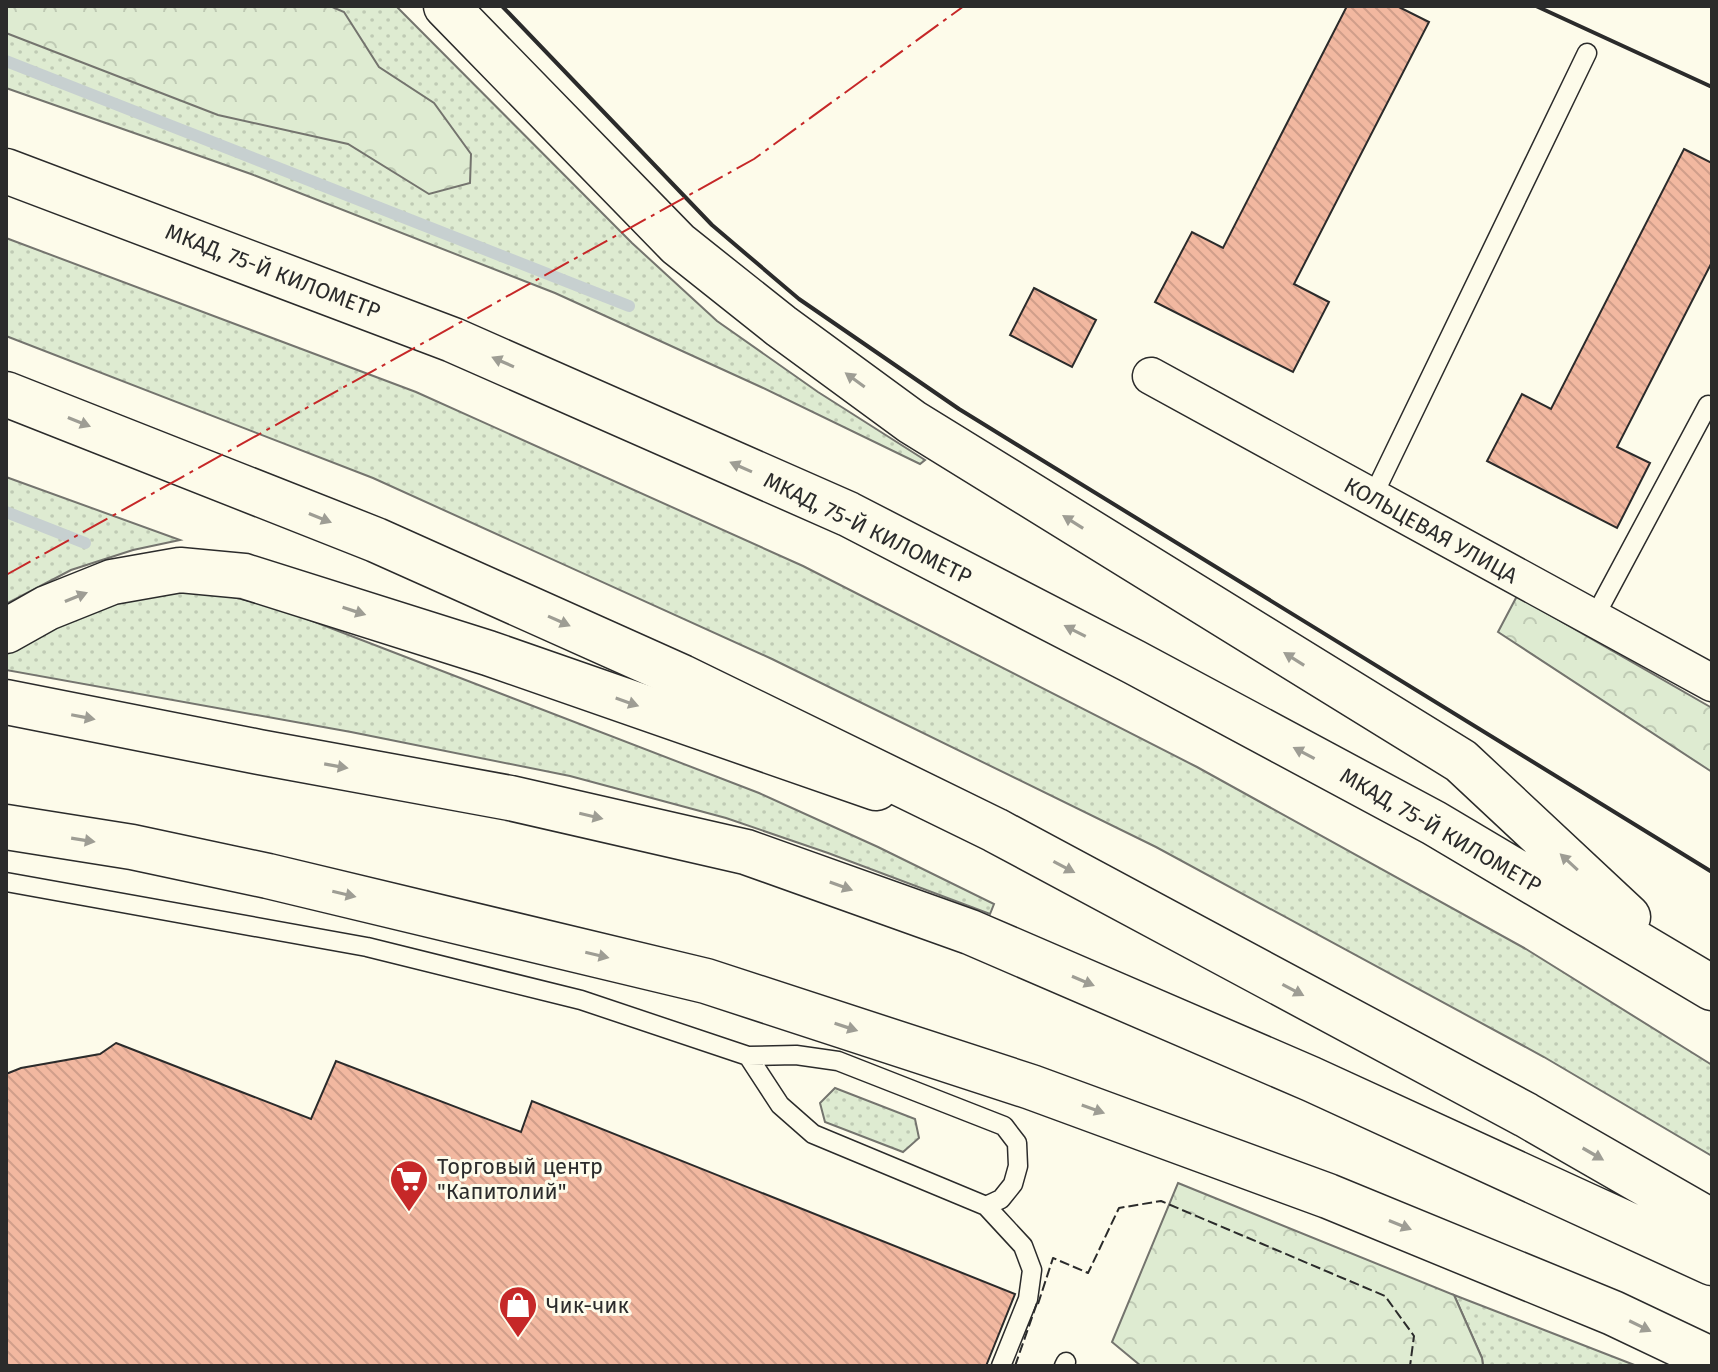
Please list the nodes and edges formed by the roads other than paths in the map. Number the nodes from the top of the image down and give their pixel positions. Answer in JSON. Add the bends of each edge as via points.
{"nodes":[{"id":1,"x":446,"y":6,"type":"edge"},
{"id":2,"x":1587,"y":53,"type":"dead end"},
{"id":3,"x":6,"y":171,"type":"edge"},
{"id":4,"x":1151,"y":376,"type":"dead end"},
{"id":5,"x":6,"y":394,"type":"edge"},
{"id":6,"x":1712,"y":407,"type":"edge"},
{"id":7,"x":1372,"y":498,"type":"junction"},
{"id":8,"x":1594,"y":618,"type":"junction"},
{"id":9,"x":6,"y":631,"type":"edge"},
{"id":10,"x":1712,"y":683,"type":"edge"},
{"id":11,"x":6,"y":702,"type":"edge"},
{"id":12,"x":6,"y":827,"type":"edge"},
{"id":13,"x":995,"y":830,"type":"junction"},
{"id":14,"x":6,"y":882,"type":"edge"},
{"id":15,"x":1700,"y":981,"type":"edge"},
{"id":16,"x":748,"y":1056,"type":"junction"},
{"id":17,"x":986,"y":1206,"type":"junction"},
{"id":18,"x":1712,"y":1222,"type":"edge"},
{"id":19,"x":1712,"y":1263,"type":"edge"},
{"id":20,"x":1712,"y":1360,"type":"edge"},
{"id":21,"x":1001,"y":1366,"type":"edge"}],
"edges":[{"from":15,"to":1,"type":"main road","one_way":true,"via":[[1461,761],[912,422],[781,326],[678,244]]},
{"from":2,"to":7,"type":"lane"},
{"from":15,"to":3,"type":"main road","name":"МКАД, 75-Й КИЛОМЕТР","one_way":true,"via":[[1434,823],[848,514],[453,340]]},
{"from":4,"to":7,"type":"street","name":"КОЛЬЦЕВАЯ УЛИЦА"},
{"from":5,"to":13,"type":"main road","one_way":true,"via":[[391,546],[682,677]]},
{"from":6,"to":8,"type":"lane","via":[[1708,405]]},
{"from":7,"to":8,"type":"street","name":"КОЛЬЦЕВАЯ УЛИЦА"},
{"from":8,"to":10,"type":"street","name":"КОЛЬЦЕВАЯ УЛИЦА"},
{"from":9,"to":13,"type":"main road","one_way":true,"via":[[112,582],[180,570],[244,576],[488,653]]},
{"from":11,"to":19,"type":"main road","one_way":true,"via":[[510,798],[746,852],[984,938],[1311,1079]]},
{"from":12,"to":20,"type":"main road","one_way":true,"via":[[268,876],[706,981],[1031,1087],[1328,1196],[1613,1313]]},
{"from":13,"to":18,"type":"main road","one_way":true,"via":[[1526,1115]]},
{"from":14,"to":16,"type":"lane","via":[[367,947],[581,1000]]},
{"from":16,"to":17,"type":"lane","via":[[780,1105],[813,1134]]},
{"from":16,"to":17,"type":"lane","via":[[838,1061],[1004,1126],[1017,1143],[1018,1166],[1001,1199]]},
{"from":17,"to":21,"type":"lane","via":[[1023,1246],[1032,1270],[1028,1299]]}]}
